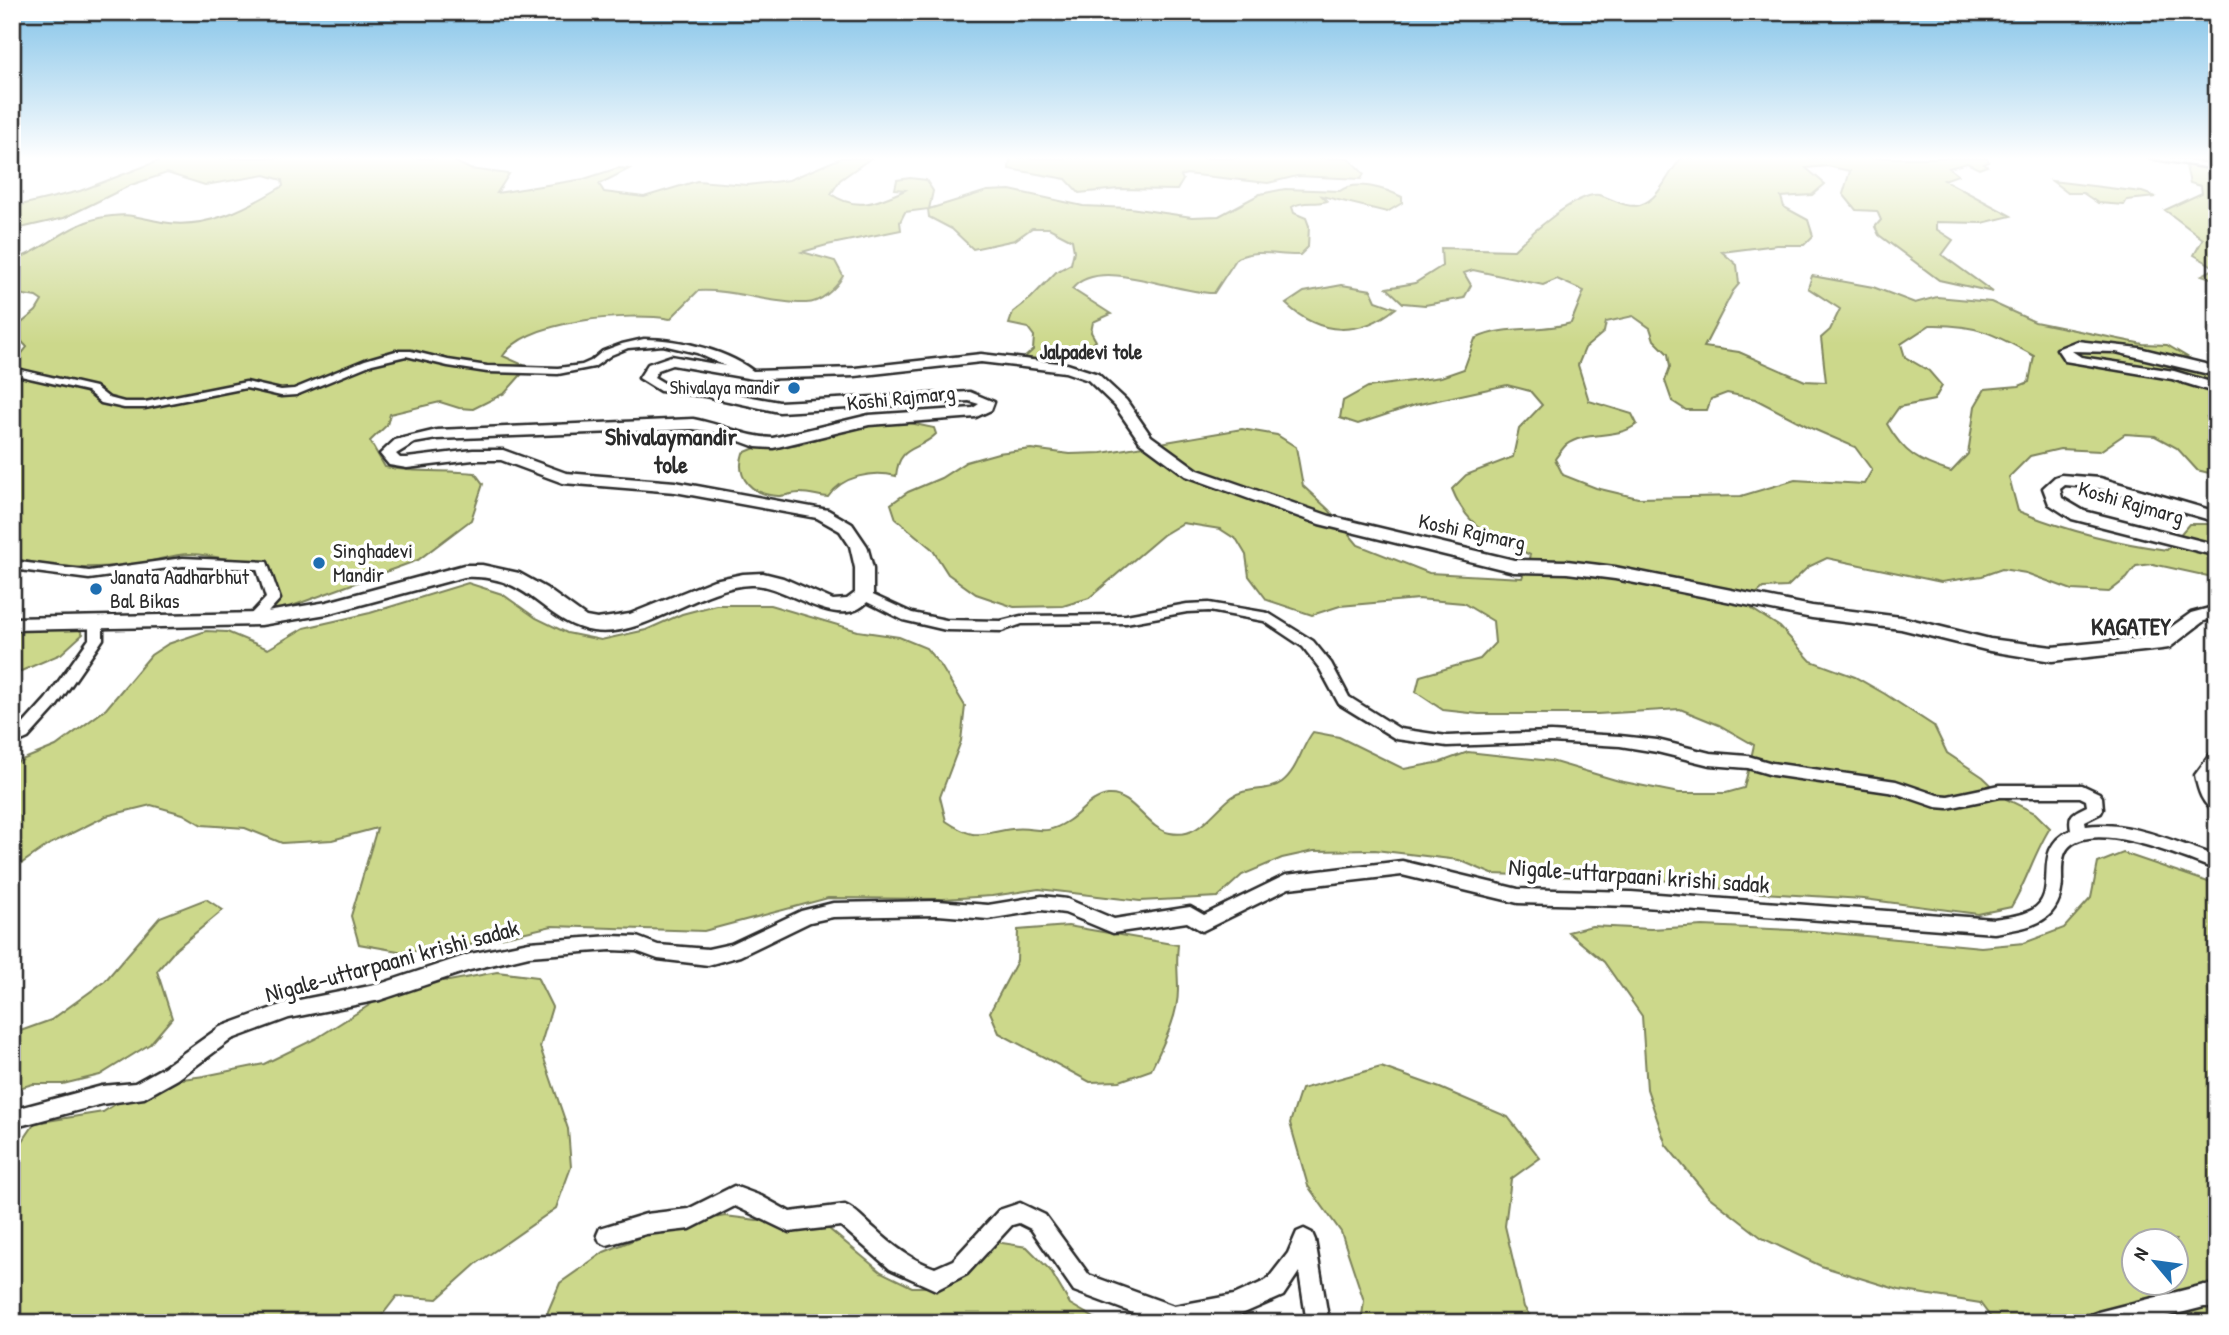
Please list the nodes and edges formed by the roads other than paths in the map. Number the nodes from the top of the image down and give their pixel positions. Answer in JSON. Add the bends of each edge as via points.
{"nodes":[{"id":1,"x":12,"y":371,"type":"edge"},
{"id":2,"x":2217,"y":372,"type":"edge"},
{"id":3,"x":753,"y":375,"type":"junction"},
{"id":4,"x":2217,"y":390,"type":"edge"},
{"id":5,"x":2217,"y":517,"type":"edge"},
{"id":6,"x":2217,"y":551,"type":"edge"},
{"id":7,"x":12,"y":565,"type":"edge"},
{"id":8,"x":864,"y":595,"type":"junction"},
{"id":9,"x":2217,"y":612,"type":"edge"},
{"id":10,"x":254,"y":619,"type":"junction"},
{"id":11,"x":96,"y":621,"type":"junction"},
{"id":12,"x":12,"y":624,"type":"edge"},
{"id":13,"x":12,"y":740,"type":"edge"},
{"id":14,"x":2217,"y":756,"type":"edge"},
{"id":15,"x":2217,"y":806,"type":"edge"},
{"id":16,"x":2080,"y":833,"type":"junction"},
{"id":17,"x":2217,"y":863,"type":"edge"},
{"id":18,"x":12,"y":1119,"type":"edge"},
{"id":19,"x":607,"y":1235,"type":"dead end"},
{"id":20,"x":2217,"y":1296,"type":"edge"},
{"id":21,"x":1318,"y":1323,"type":"edge"},
{"id":22,"x":2098,"y":1323,"type":"edge"}],
"edges":[{"from":1,"to":3,"type":"street","via":[[91,389],[105,401],[145,405],[246,385],[296,392],[405,352],[506,371],[553,371],[595,363],[606,353],[628,346],[658,342],[694,346]]},
{"from":2,"to":4,"type":"main road","via":[[2139,352],[2080,345],[2064,349],[2070,358],[2102,367],[2174,376]]},
{"from":3,"to":8,"type":"main road","name":"Koshi Rajmarg","via":[[671,360],[650,370],[646,379],[660,387],[779,407],[970,396],[987,402],[976,412],[869,420],[773,443],[693,424],[524,428],[428,435],[402,443],[388,454],[407,463],[503,455],[563,478],[675,487],[822,514],[842,523],[860,547]]},
{"from":3,"to":9,"type":"main road","name":"Koshi Rajmarg","via":[[855,372],[981,358],[1067,368],[1103,384],[1145,439],[1192,472],[1325,520],[1514,566],[1615,573],[1812,612],[1901,623],[1990,645],[2052,654],[2162,643],[2198,617]]},
{"from":5,"to":6,"type":"main road","name":"Koshi Rajmarg","via":[[2100,483],[2061,480],[2051,488],[2055,500],[2078,515]]},
{"from":7,"to":10,"type":"street","via":[[89,575],[183,562],[262,565],[273,598]]},
{"from":8,"to":10,"type":"main road","via":[[856,603],[830,607],[775,581],[742,579],[713,586],[626,622],[592,627],[513,575],[482,569],[300,615]]},
{"from":8,"to":16,"type":"street","via":[[908,617],[946,625],[1126,619],[1209,607],[1268,617],[1308,644],[1326,666],[1343,700],[1396,734],[1447,741],[1551,737],[1620,741],[1896,787],[1948,802],[2000,791],[2082,791],[2094,797],[2095,809],[2077,818]]},
{"from":10,"to":11,"type":"main road"},
{"from":11,"to":12,"type":"main road"},
{"from":11,"to":13,"type":"street","via":[[96,639],[68,680],[23,734]]},
{"from":14,"to":15,"type":"street","via":[[2203,775],[2206,792]]},
{"from":16,"to":17,"type":"street","via":[[2128,836]]},
{"from":16,"to":18,"type":"street","name":"Nigale-uttarpaani krishi sadak","via":[[2058,849],[2047,909],[2031,919],[1994,926],[1518,896],[1402,868],[1286,882],[1202,924],[1190,914],[1113,926],[1067,906],[1042,903],[988,912],[833,910],[807,916],[734,951],[708,957],[659,953],[637,944],[529,948],[380,992],[289,1010],[226,1033],[137,1092],[102,1095]]},
{"from":19,"to":21,"type":"street","via":[[690,1219],[734,1196],[789,1222],[845,1215],[878,1250],[914,1273],[936,1279],[960,1267],[1006,1217],[1020,1213],[1038,1222],[1082,1283],[1174,1317],[1235,1306],[1275,1288],[1304,1238]]},
{"from":20,"to":22,"type":"street"}]}
